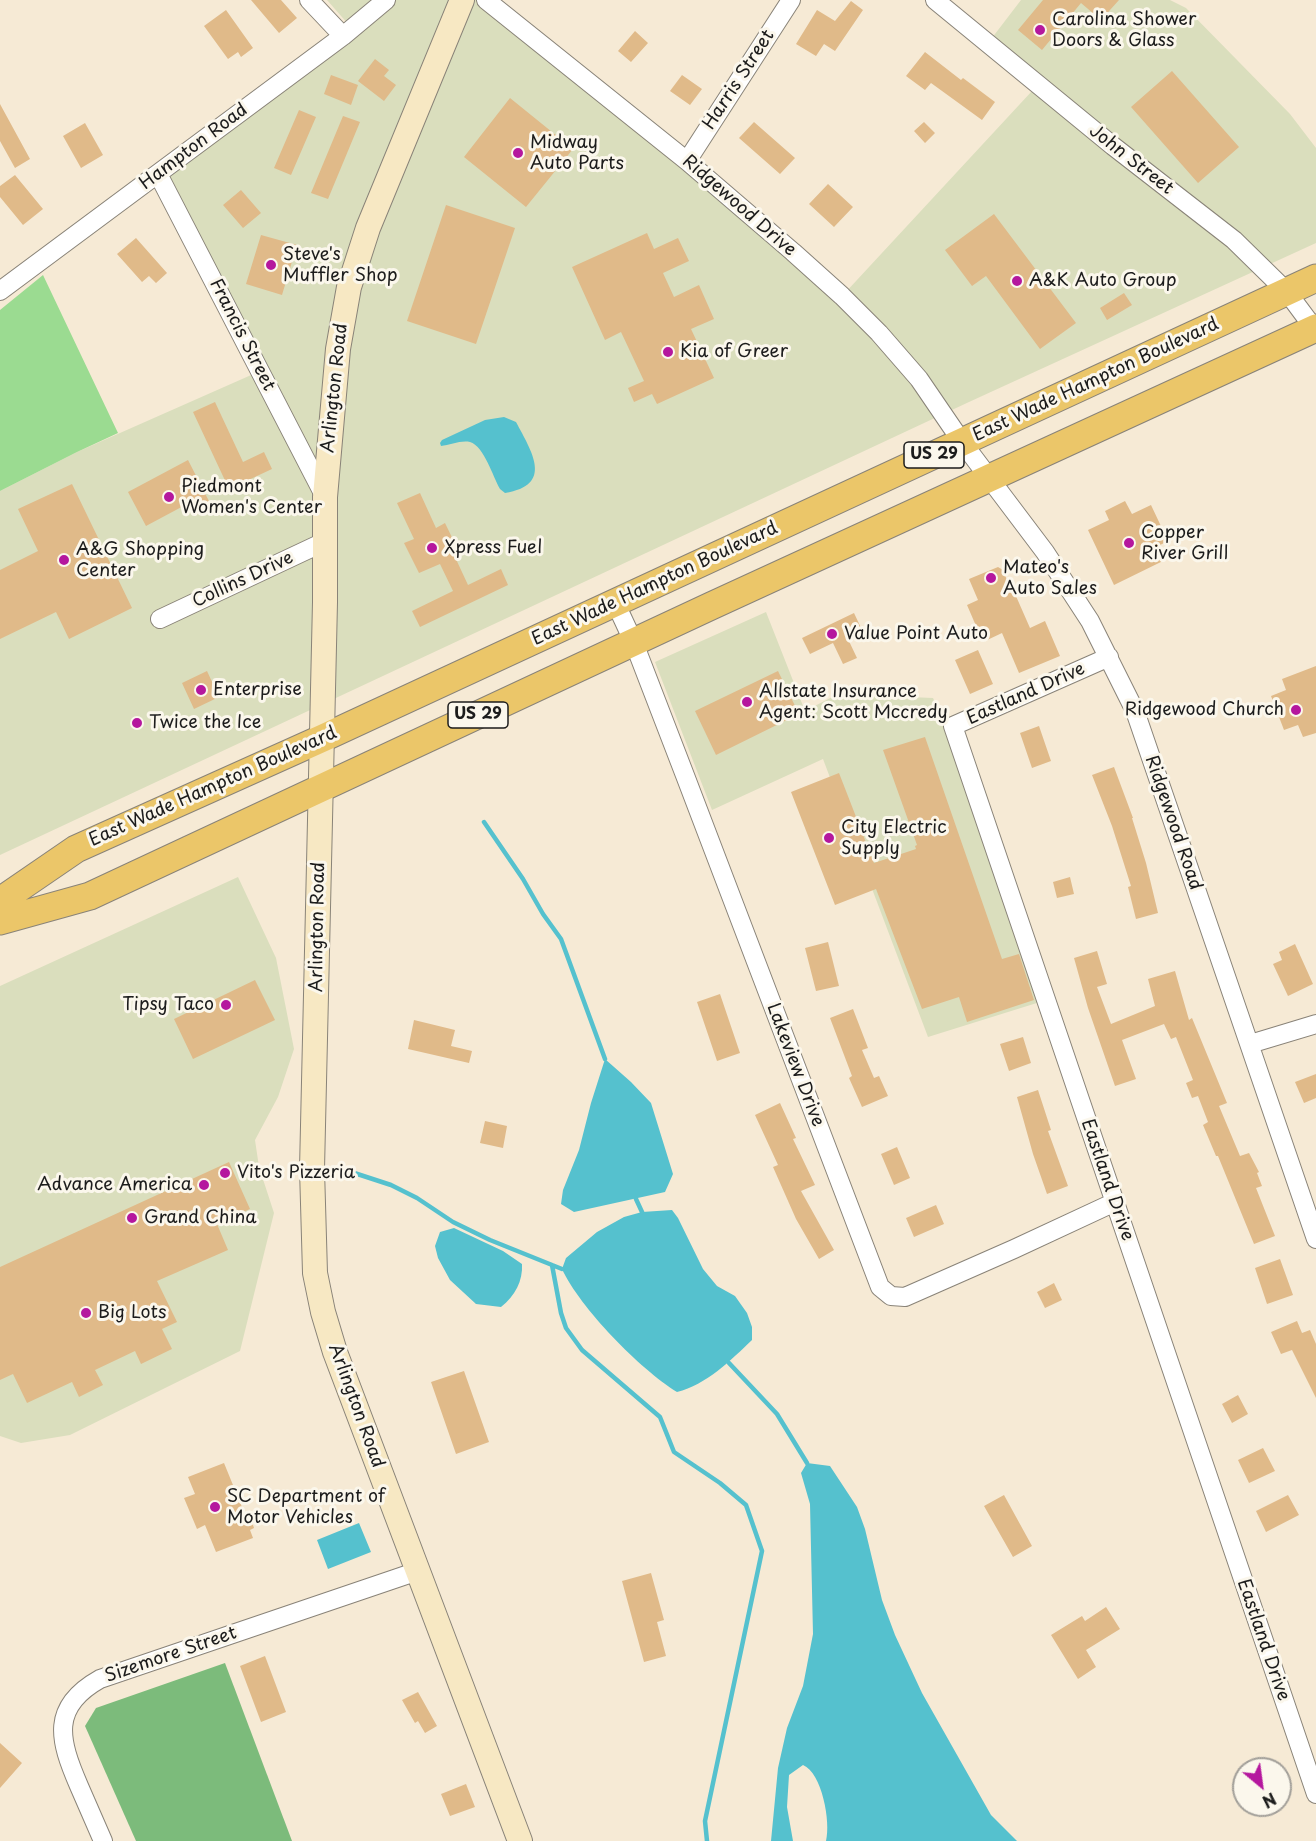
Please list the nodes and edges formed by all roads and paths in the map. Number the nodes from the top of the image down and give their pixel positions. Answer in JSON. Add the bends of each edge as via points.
{"nodes":[{"id":1,"x":309,"y":0,"type":"edge"},
{"id":2,"x":386,"y":0,"type":"edge"},
{"id":3,"x":462,"y":0,"type":"edge"},
{"id":4,"x":486,"y":0,"type":"edge"},
{"id":5,"x":791,"y":0,"type":"edge"},
{"id":6,"x":935,"y":0,"type":"edge"},
{"id":7,"x":343,"y":36,"type":"junction"},
{"id":8,"x":687,"y":160,"type":"junction"},
{"id":9,"x":158,"y":174,"type":"junction"},
{"id":10,"x":1316,"y":278,"type":"edge"},
{"id":11,"x":0,"y":291,"type":"edge"},
{"id":12,"x":1287,"y":292,"type":"junction"},
{"id":13,"x":1315,"y":330,"type":"edge"},
{"id":14,"x":962,"y":442,"type":"junction"},
{"id":15,"x":990,"y":479,"type":"junction"},
{"id":16,"x":325,"y":497,"type":"junction"},
{"id":17,"x":326,"y":541,"type":"junction"},
{"id":18,"x":615,"y":602,"type":"junction"},
{"id":19,"x":160,"y":619,"type":"dead end"},
{"id":20,"x":634,"y":643,"type":"junction"},
{"id":21,"x":1109,"y":657,"type":"junction"},
{"id":22,"x":322,"y":738,"type":"junction"},
{"id":23,"x":322,"y":787,"type":"junction"},
{"id":24,"x":0,"y":901,"type":"edge"},
{"id":25,"x":0,"y":921,"type":"edge"},
{"id":26,"x":1316,"y":1024,"type":"edge"},
{"id":27,"x":1250,"y":1044,"type":"junction"},
{"id":28,"x":1114,"y":1202,"type":"junction"},
{"id":29,"x":1316,"y":1239,"type":"edge"},
{"id":30,"x":418,"y":1571,"type":"junction"},
{"id":31,"x":1316,"y":1794,"type":"edge"},
{"id":32,"x":104,"y":1841,"type":"edge"},
{"id":33,"x":520,"y":1841,"type":"edge"}],
"edges":[{"from":1,"to":7,"type":"street"},
{"from":2,"to":7,"type":"street","name":"Hampton Road"},
{"from":3,"to":16,"type":"main road","name":"Arlington Road","via":[[368,228],[349,287],[338,349]]},
{"from":4,"to":8,"type":"street","name":"Ridgewood Drive"},
{"from":5,"to":8,"type":"street","name":"Harris Street"},
{"from":6,"to":12,"type":"street","name":"John Street","via":[[1234,240]]},
{"from":7,"to":9,"type":"street","name":"Hampton Road"},
{"from":8,"to":14,"type":"street","name":"Ridgewood Drive","via":[[879,333],[919,379]]},
{"from":9,"to":11,"type":"street","name":"Hampton Road"},
{"from":9,"to":16,"type":"street","name":"Francis Street"},
{"from":10,"to":12,"type":"main road","name":"East Wade Hampton Boulevard","number":"US 29"},
{"from":12,"to":13,"type":"street","name":"John Street"},
{"from":12,"to":14,"type":"main road","name":"East Wade Hampton Boulevard","number":"US 29"},
{"from":13,"to":15,"type":"main road","number":"US 29"},
{"from":14,"to":15,"type":"street","name":"Ridgewood Road"},
{"from":14,"to":18,"type":"main road","name":"East Wade Hampton Boulevard","number":"US 29"},
{"from":15,"to":20,"type":"main road","number":"US 29"},
{"from":15,"to":21,"type":"street","name":"Ridgewood Road","via":[[1057,569]]},
{"from":16,"to":17,"type":"main road","name":"Arlington Road"},
{"from":17,"to":19,"type":"street","name":"Collins Drive"},
{"from":17,"to":22,"type":"main road","name":"Arlington Road"},
{"from":18,"to":20,"type":"street","name":"Lakeview Drive"},
{"from":18,"to":22,"type":"main road","name":"East Wade Hampton Boulevard","number":"US 29"},
{"from":20,"to":23,"type":"main road","number":"US 29"},
{"from":20,"to":28,"type":"street","name":"Lakeview Drive","via":[[880,1287],[891,1296],[905,1296]]},
{"from":21,"to":27,"type":"street","name":"Ridgewood Road","via":[[1135,711]]},
{"from":21,"to":28,"type":"street","name":"Eastland Drive","via":[[953,726]]},
{"from":22,"to":23,"type":"main road","name":"Arlington Road"},
{"from":22,"to":24,"type":"main road","name":"East Wade Hampton Boulevard","number":"US 29","via":[[76,849]]},
{"from":23,"to":25,"type":"main road","number":"US 29","via":[[90,896]]},
{"from":23,"to":30,"type":"main road","name":"Arlington Road","via":[[312,1169],[315,1273],[335,1352]]},
{"from":26,"to":27,"type":"street"},
{"from":27,"to":29,"type":"street","name":"Ridgewood Road"},
{"from":28,"to":31,"type":"street","name":"Eastland Drive"},
{"from":30,"to":32,"type":"street","name":"Sizemore Street","via":[[86,1686],[67,1711],[62,1743]]},
{"from":30,"to":33,"type":"main road","name":"Arlington Road"}]}
